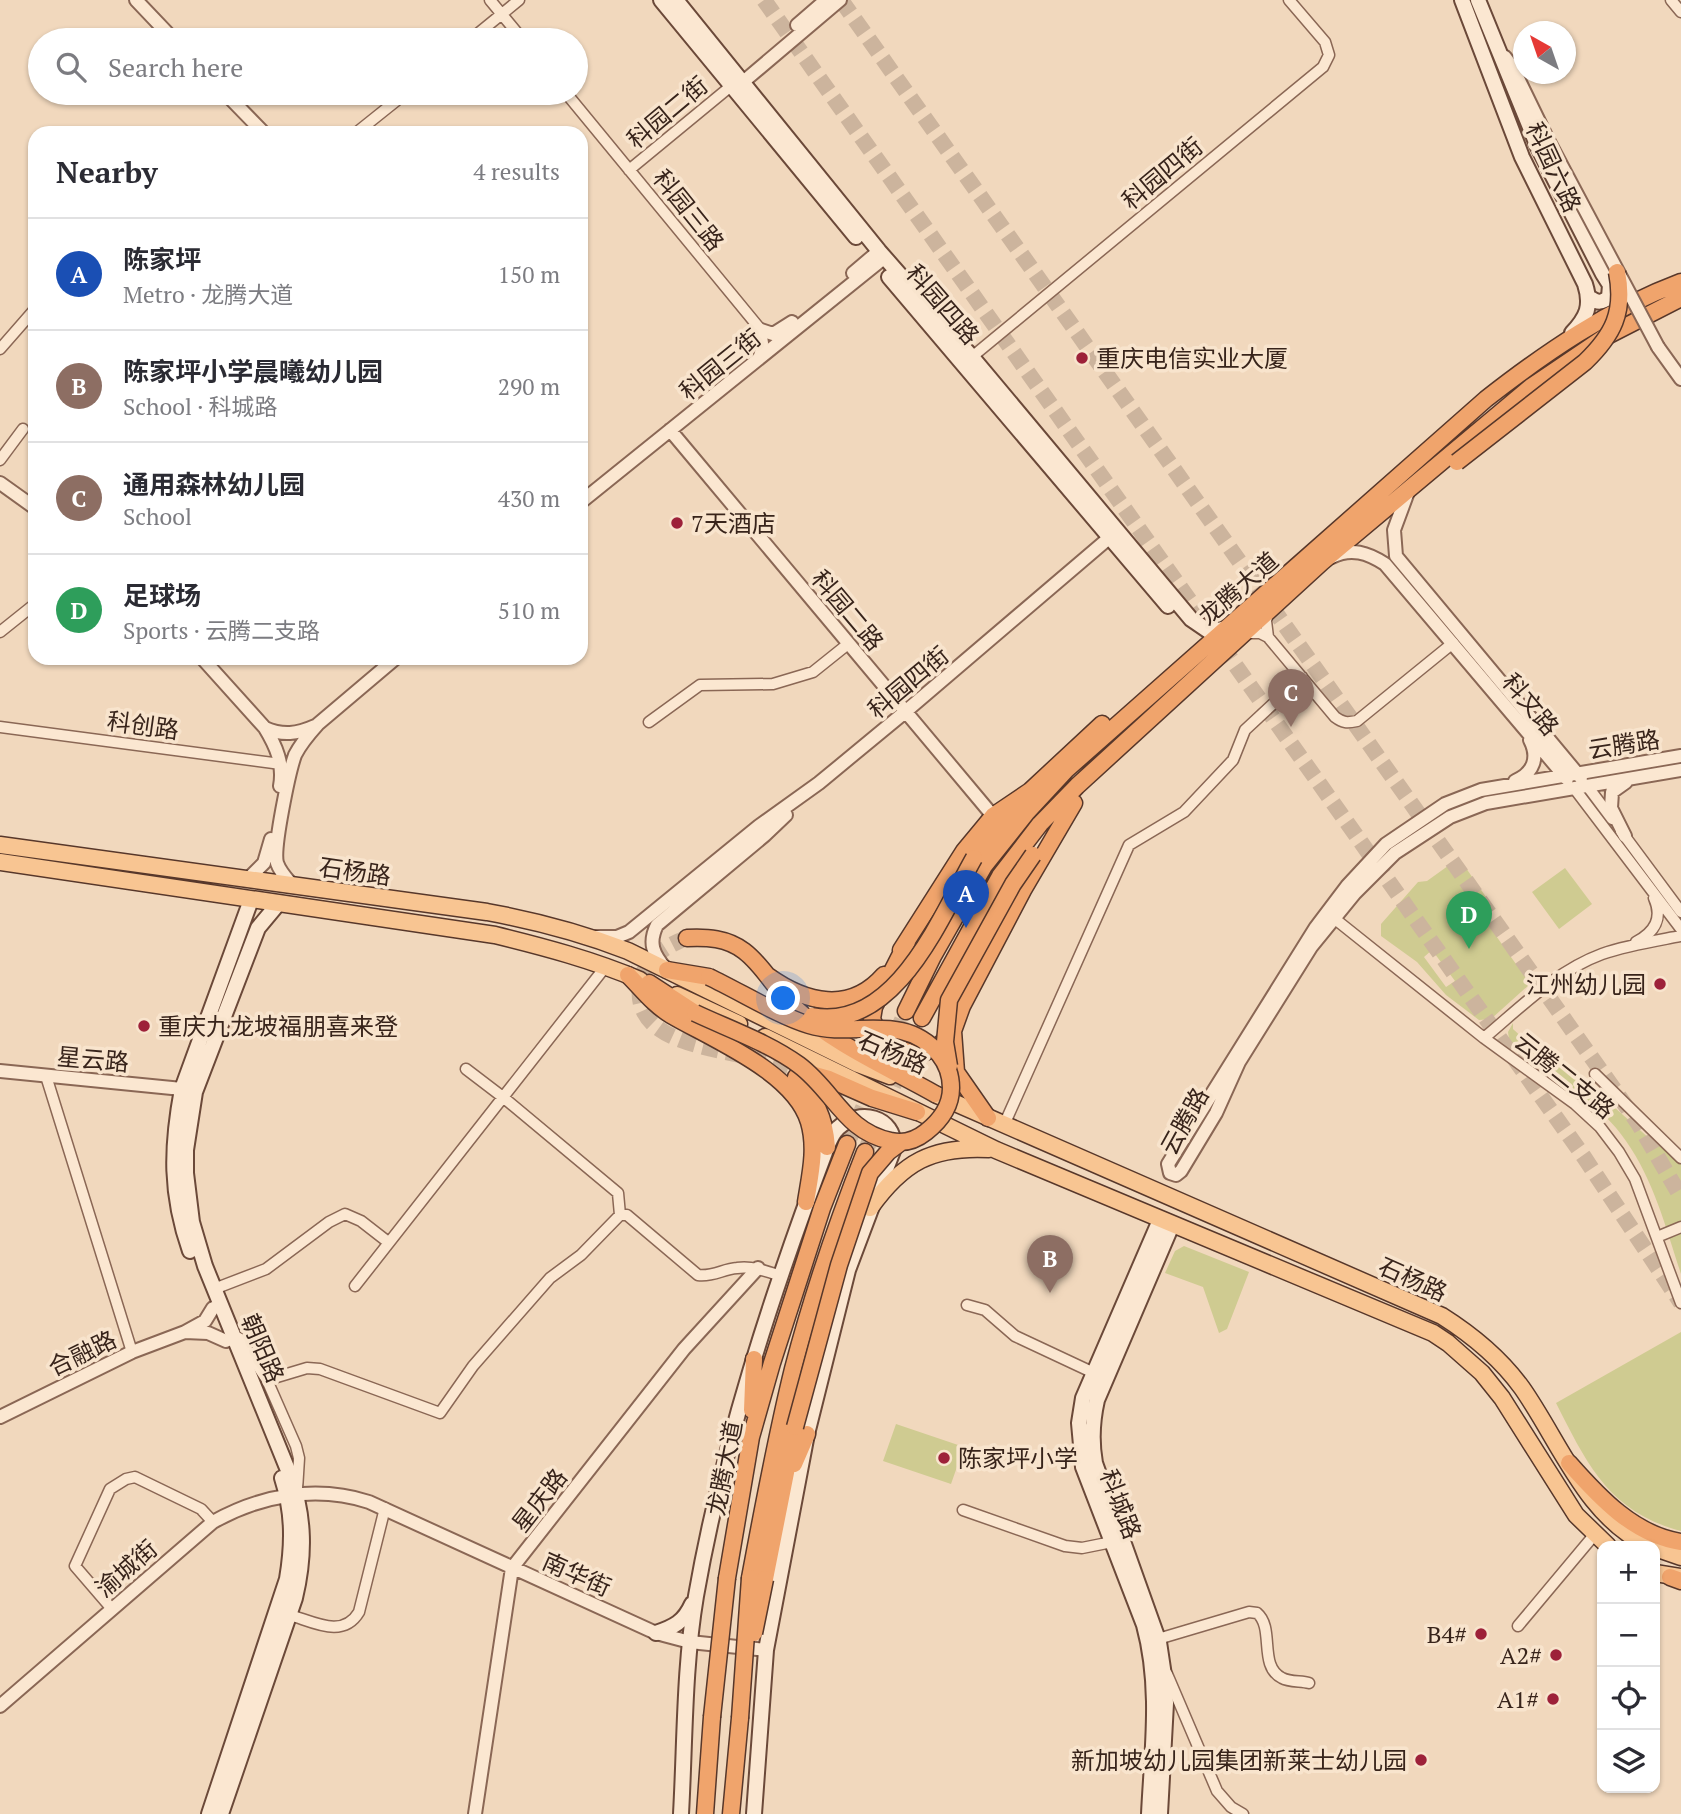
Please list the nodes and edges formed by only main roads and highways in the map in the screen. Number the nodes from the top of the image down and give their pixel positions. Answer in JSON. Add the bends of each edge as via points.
{"nodes":[{"id":1,"x":661,"y":0,"type":"edge"},
{"id":2,"x":676,"y":0,"type":"edge"},
{"id":3,"x":1462,"y":0,"type":"edge"},
{"id":4,"x":1478,"y":0,"type":"edge"},
{"id":5,"x":737,"y":81,"type":"junction"},
{"id":6,"x":1613,"y":279,"type":"junction"},
{"id":7,"x":1681,"y":282,"type":"edge"},
{"id":8,"x":1646,"y":297,"type":"junction"},
{"id":9,"x":1590,"y":298,"type":"junction"},
{"id":10,"x":1681,"y":298,"type":"edge"},
{"id":11,"x":1562,"y":344,"type":"junction"},
{"id":12,"x":1408,"y":492,"type":"junction"},
{"id":13,"x":1227,"y":628,"type":"junction"},
{"id":14,"x":1167,"y":680,"type":"junction"},
{"id":15,"x":1135,"y":731,"type":"junction"},
{"id":16,"x":1030,"y":790,"type":"junction"},
{"id":17,"x":1074,"y":803,"type":"junction"},
{"id":18,"x":0,"y":845,"type":"edge"},
{"id":19,"x":0,"y":862,"type":"edge"},
{"id":20,"x":251,"y":900,"type":"junction"},
{"id":21,"x":278,"y":904,"type":"junction"},
{"id":22,"x":687,"y":938,"type":"tunnel mouth"},
{"id":23,"x":907,"y":942,"type":"junction"},
{"id":24,"x":231,"y":958,"type":"junction"},
{"id":25,"x":245,"y":964,"type":"junction"},
{"id":26,"x":667,"y":970,"type":"junction"},
{"id":27,"x":628,"y":975,"type":"junction"},
{"id":28,"x":768,"y":976,"type":"junction"},
{"id":29,"x":649,"y":984,"type":"junction"},
{"id":30,"x":764,"y":1004,"type":"junction"},
{"id":31,"x":906,"y":1011,"type":"tunnel mouth"},
{"id":32,"x":922,"y":1018,"type":"tunnel mouth"},
{"id":33,"x":953,"y":1031,"type":"junction"},
{"id":34,"x":951,"y":1079,"type":"junction"},
{"id":35,"x":935,"y":1094,"type":"junction"},
{"id":36,"x":917,"y":1112,"type":"junction"},
{"id":37,"x":988,"y":1118,"type":"junction"},
{"id":38,"x":900,"y":1143,"type":"junction"},
{"id":39,"x":847,"y":1144,"type":"tunnel mouth"},
{"id":40,"x":827,"y":1147,"type":"junction"},
{"id":41,"x":996,"y":1150,"type":"junction"},
{"id":42,"x":865,"y":1152,"type":"tunnel mouth"},
{"id":43,"x":806,"y":1202,"type":"junction"},
{"id":44,"x":870,"y":1208,"type":"junction"},
{"id":45,"x":1166,"y":1222,"type":"junction"},
{"id":46,"x":754,"y":1359,"type":"junction"},
{"id":47,"x":801,"y":1431,"type":"junction"},
{"id":48,"x":751,"y":1437,"type":"junction"},
{"id":49,"x":1569,"y":1463,"type":"junction"},
{"id":50,"x":292,"y":1494,"type":"junction"},
{"id":51,"x":1603,"y":1541,"type":"edge"},
{"id":52,"x":1641,"y":1541,"type":"edge"},
{"id":53,"x":1681,"y":1542,"type":"edge"},
{"id":54,"x":1660,"y":1550,"type":"edge"},
{"id":55,"x":1681,"y":1557,"type":"edge"},
{"id":56,"x":758,"y":1578,"type":"junction"},
{"id":57,"x":696,"y":1597,"type":"junction"},
{"id":58,"x":656,"y":1633,"type":"road end"},
{"id":59,"x":209,"y":1814,"type":"edge"},
{"id":60,"x":221,"y":1814,"type":"edge"},
{"id":61,"x":681,"y":1814,"type":"edge"},
{"id":62,"x":705,"y":1814,"type":"edge"},
{"id":63,"x":731,"y":1814,"type":"edge"},
{"id":64,"x":754,"y":1814,"type":"edge"},
{"id":65,"x":1149,"y":1814,"type":"edge"},
{"id":66,"x":1160,"y":1814,"type":"edge"}],
"edges":[{"from":1,"to":5,"type":"main road","name":"科园四路"},
{"from":2,"to":5,"type":"main road","name":"科园四路"},
{"from":3,"to":9,"type":"main road","name":"科园六路","via":[[1522,158]]},
{"from":4,"to":6,"type":"main road","name":"科园六路","via":[[1538,147]]},
{"from":5,"to":13,"type":"main road","name":"科园四路","via":[[878,257],[1114,533],[1184,625],[1191,625],[1191,619],[1210,632]]},
{"from":6,"to":8,"type":"main road","via":[[1621,294]]},
{"from":6,"to":9,"type":"main road","via":[[1605,301]]},
{"from":6,"to":12,"type":"highway","bridge":true,"via":[[1620,289],[1617,316],[1601,346],[1457,462]]},
{"from":7,"to":8,"type":"highway","name":"龙腾大道"},
{"from":8,"to":11,"type":"highway","name":"龙腾大道"},
{"from":9,"to":11,"type":"main road","via":[[1584,321]]},
{"from":10,"to":12,"type":"highway","name":"龙腾大道","via":[[1605,337],[1531,387]]},
{"from":11,"to":13,"type":"highway","name":"龙腾大道","via":[[1486,399]]},
{"from":12,"to":15,"type":"highway","name":"龙腾大道","via":[[1322,562]]},
{"from":13,"to":14,"type":"highway","name":"龙腾大道"},
{"from":14,"to":16,"type":"highway","via":[[1113,714]]},
{"from":14,"to":31,"type":"highway","name":"龙腾大道","via":[[1066,770],[984,866]]},
{"from":15,"to":17,"type":"highway"},
{"from":15,"to":32,"type":"highway","name":"龙腾大道","via":[[1040,824],[1000,876]]},
{"from":16,"to":23,"type":"highway","via":[[993,817],[964,851]]},
{"from":16,"to":30,"type":"highway","bridge":true,"via":[[974,858],[922,951],[884,996],[863,1009],[833,1018]]},
{"from":17,"to":33,"type":"highway","via":[[1023,890]]},
{"from":17,"to":34,"type":"highway","bridge":true,"via":[[1013,884],[948,1000],[945,1042]]},
{"from":18,"to":26,"type":"main road","name":"石杨路","via":[[487,912],[592,937]]},
{"from":19,"to":20,"type":"main road","name":"石杨路"},
{"from":20,"to":21,"type":"main road","name":"石杨路"},
{"from":20,"to":24,"type":"main road","name":"朝阳路"},
{"from":21,"to":25,"type":"main road","name":"朝阳路","via":[[258,928]]},
{"from":21,"to":27,"type":"main road","name":"石杨路","via":[[495,935]]},
{"from":22,"to":28,"type":"highway","via":[[729,942]]},
{"from":23,"to":28,"type":"highway","via":[[878,982],[848,998],[813,999]]},
{"from":23,"to":33,"type":"highway","via":[[874,1007],[872,1019],[879,1035],[890,1046],[922,1053],[939,1046]]},
{"from":24,"to":25,"type":"main road","via":[[240,955]]},
{"from":24,"to":50,"type":"main road","name":"朝阳路","via":[[182,1089],[173,1146],[176,1201],[226,1341]]},
{"from":25,"to":50,"type":"main road","name":"朝阳路","via":[[195,1092],[186,1150],[188,1201],[214,1289]]},
{"from":26,"to":30,"type":"highway","bridge":true,"via":[[709,976]]},
{"from":26,"to":35,"type":"main road","name":"石杨路","via":[[858,1064]]},
{"from":27,"to":29,"type":"main road","name":"石杨路"},
{"from":27,"to":43,"type":"highway","via":[[671,1015],[729,1045],[788,1090],[809,1121],[813,1165]]},
{"from":28,"to":35,"type":"highway","via":[[794,1007],[835,1038]]},
{"from":29,"to":36,"type":"main road","name":"石杨路"},
{"from":29,"to":38,"type":"highway","bridge":true,"via":[[695,1013],[799,1065],[866,1134]]},
{"from":30,"to":34,"type":"highway","bridge":true,"via":[[810,1026],[911,1033],[929,1043],[944,1060]]},
{"from":33,"to":37,"type":"highway","via":[[956,1072]]},
{"from":34,"to":38,"type":"highway","bridge":true,"via":[[951,1098],[943,1116],[919,1138]]},
{"from":35,"to":37,"type":"main road","name":"石杨路"},
{"from":36,"to":40,"type":"highway","via":[[829,1079],[797,1074],[816,1104]]},
{"from":36,"to":41,"type":"main road","name":"石杨路"},
{"from":37,"to":49,"type":"main road","name":"石杨路","via":[[1442,1316],[1508,1371]]},
{"from":38,"to":47,"type":"highway","bridge":true,"via":[[870,1173],[839,1265]]},
{"from":39,"to":48,"type":"highway","name":"龙腾大道","via":[[822,1208]]},
{"from":40,"to":43,"type":"main road"},
{"from":40,"to":44,"type":"main road","via":[[834,1132],[857,1116],[877,1119],[891,1132],[894,1148]]},
{"from":41,"to":44,"type":"main road","via":[[967,1148],[924,1157],[897,1175]]},
{"from":41,"to":45,"type":"main road","name":"石杨路"},
{"from":42,"to":56,"type":"highway","name":"龙腾大道","via":[[840,1215],[793,1368],[768,1479]]},
{"from":43,"to":46,"type":"main road"},
{"from":44,"to":47,"type":"main road"},
{"from":45,"to":51,"type":"main road","name":"石杨路","via":[[1414,1324],[1448,1343],[1502,1398],[1576,1515]]},
{"from":45,"to":65,"type":"main road","name":"科城路","via":[[1083,1398],[1079,1423],[1083,1467],[1144,1625],[1153,1665]]},
{"from":45,"to":66,"type":"main road","name":"科城路","via":[[1092,1420],[1095,1463],[1163,1664],[1166,1703]]},
{"from":46,"to":48,"type":"highway"},
{"from":46,"to":57,"type":"main road","via":[[730,1437]]},
{"from":47,"to":56,"type":"highway"},
{"from":47,"to":64,"type":"main road","via":[[766,1650]]},
{"from":48,"to":62,"type":"highway","name":"龙腾大道","bridge":true,"via":[[727,1578]]},
{"from":49,"to":52,"type":"main road","name":"石杨路","via":[[1612,1520]]},
{"from":49,"to":53,"type":"highway","via":[[1619,1513],[1651,1533]]},
{"from":50,"to":59,"type":"main road","name":"朝阳路","via":[[287,1579]]},
{"from":50,"to":60,"type":"main road","name":"朝阳路","via":[[303,1525],[302,1563],[290,1615]]},
{"from":54,"to":55,"type":"main road"},
{"from":56,"to":63,"type":"highway","bridge":true},
{"from":57,"to":58,"type":"main road","via":[[675,1627]]},
{"from":57,"to":61,"type":"main road"}]}
